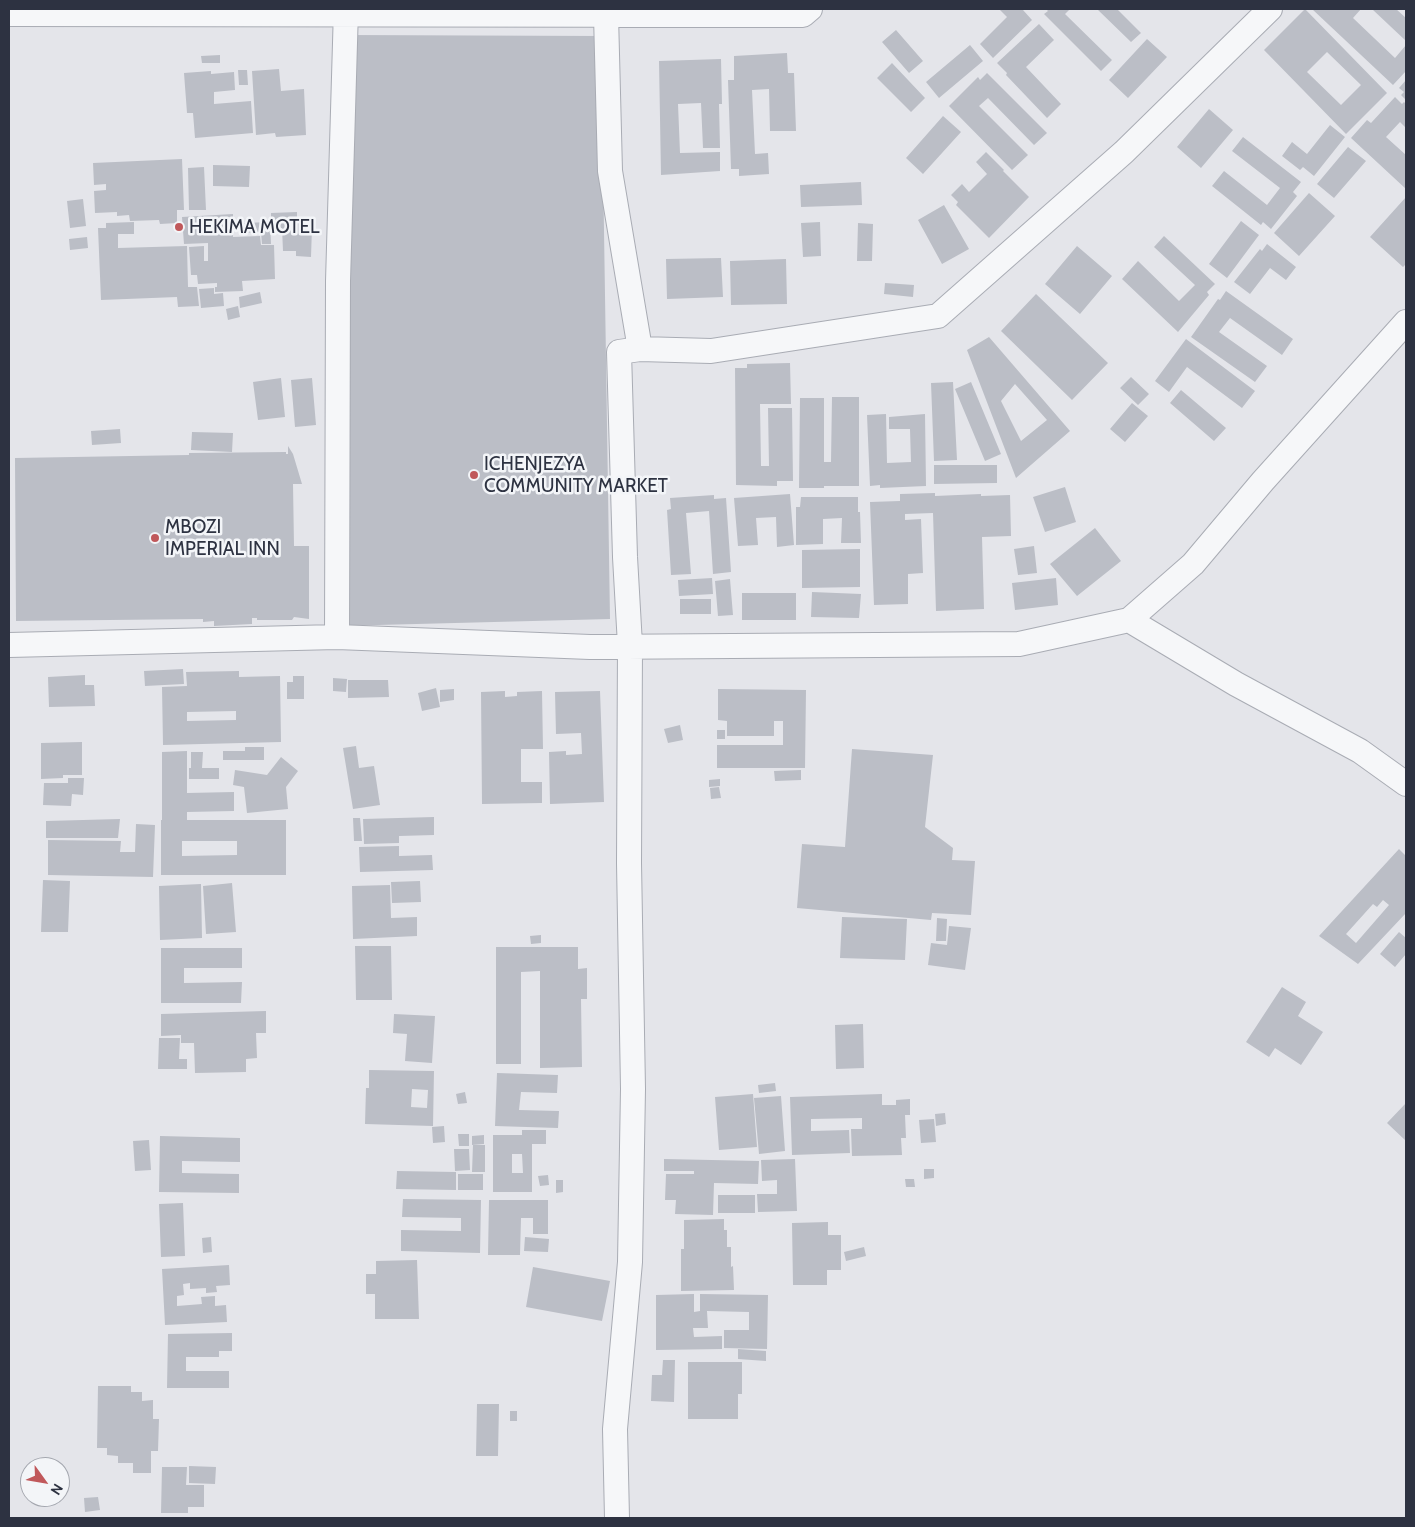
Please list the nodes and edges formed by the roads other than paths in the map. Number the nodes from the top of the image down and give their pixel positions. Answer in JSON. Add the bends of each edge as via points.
{"nodes":[{"id":1,"x":810,"y":9,"type":"edge"},
{"id":2,"x":1270,"y":9,"type":"edge"},
{"id":3,"x":346,"y":12,"type":"edge"},
{"id":4,"x":9,"y":14,"type":"edge"},
{"id":5,"x":606,"y":15,"type":"junction"},
{"id":6,"x":1406,"y":322,"type":"edge"},
{"id":7,"x":640,"y":349,"type":"junction"},
{"id":8,"x":1129,"y":620,"type":"junction"},
{"id":9,"x":337,"y":637,"type":"junction"},
{"id":10,"x":9,"y":645,"type":"edge"},
{"id":11,"x":630,"y":646,"type":"junction"},
{"id":12,"x":1406,"y":784,"type":"edge"},
{"id":13,"x":617,"y":1518,"type":"edge"}],
"edges":[{"from":1,"to":5,"type":"street","via":[[803,16]]},
{"from":2,"to":7,"type":"street","via":[[1124,152],[938,316],[711,351]]},
{"from":3,"to":4,"type":"street"},
{"from":3,"to":5,"type":"street"},
{"from":3,"to":9,"type":"street","via":[[338,281]]},
{"from":5,"to":7,"type":"street","via":[[610,171]]},
{"from":6,"to":8,"type":"street","via":[[1193,564]]},
{"from":7,"to":11,"type":"street","via":[[618,352]]},
{"from":8,"to":11,"type":"street","via":[[1019,644]]},
{"from":8,"to":12,"type":"street","via":[[1236,684],[1360,751]]},
{"from":9,"to":10,"type":"street"},
{"from":9,"to":11,"type":"street"},
{"from":11,"to":13,"type":"street","via":[[633,1108],[630,1262],[615,1430]]}]}
